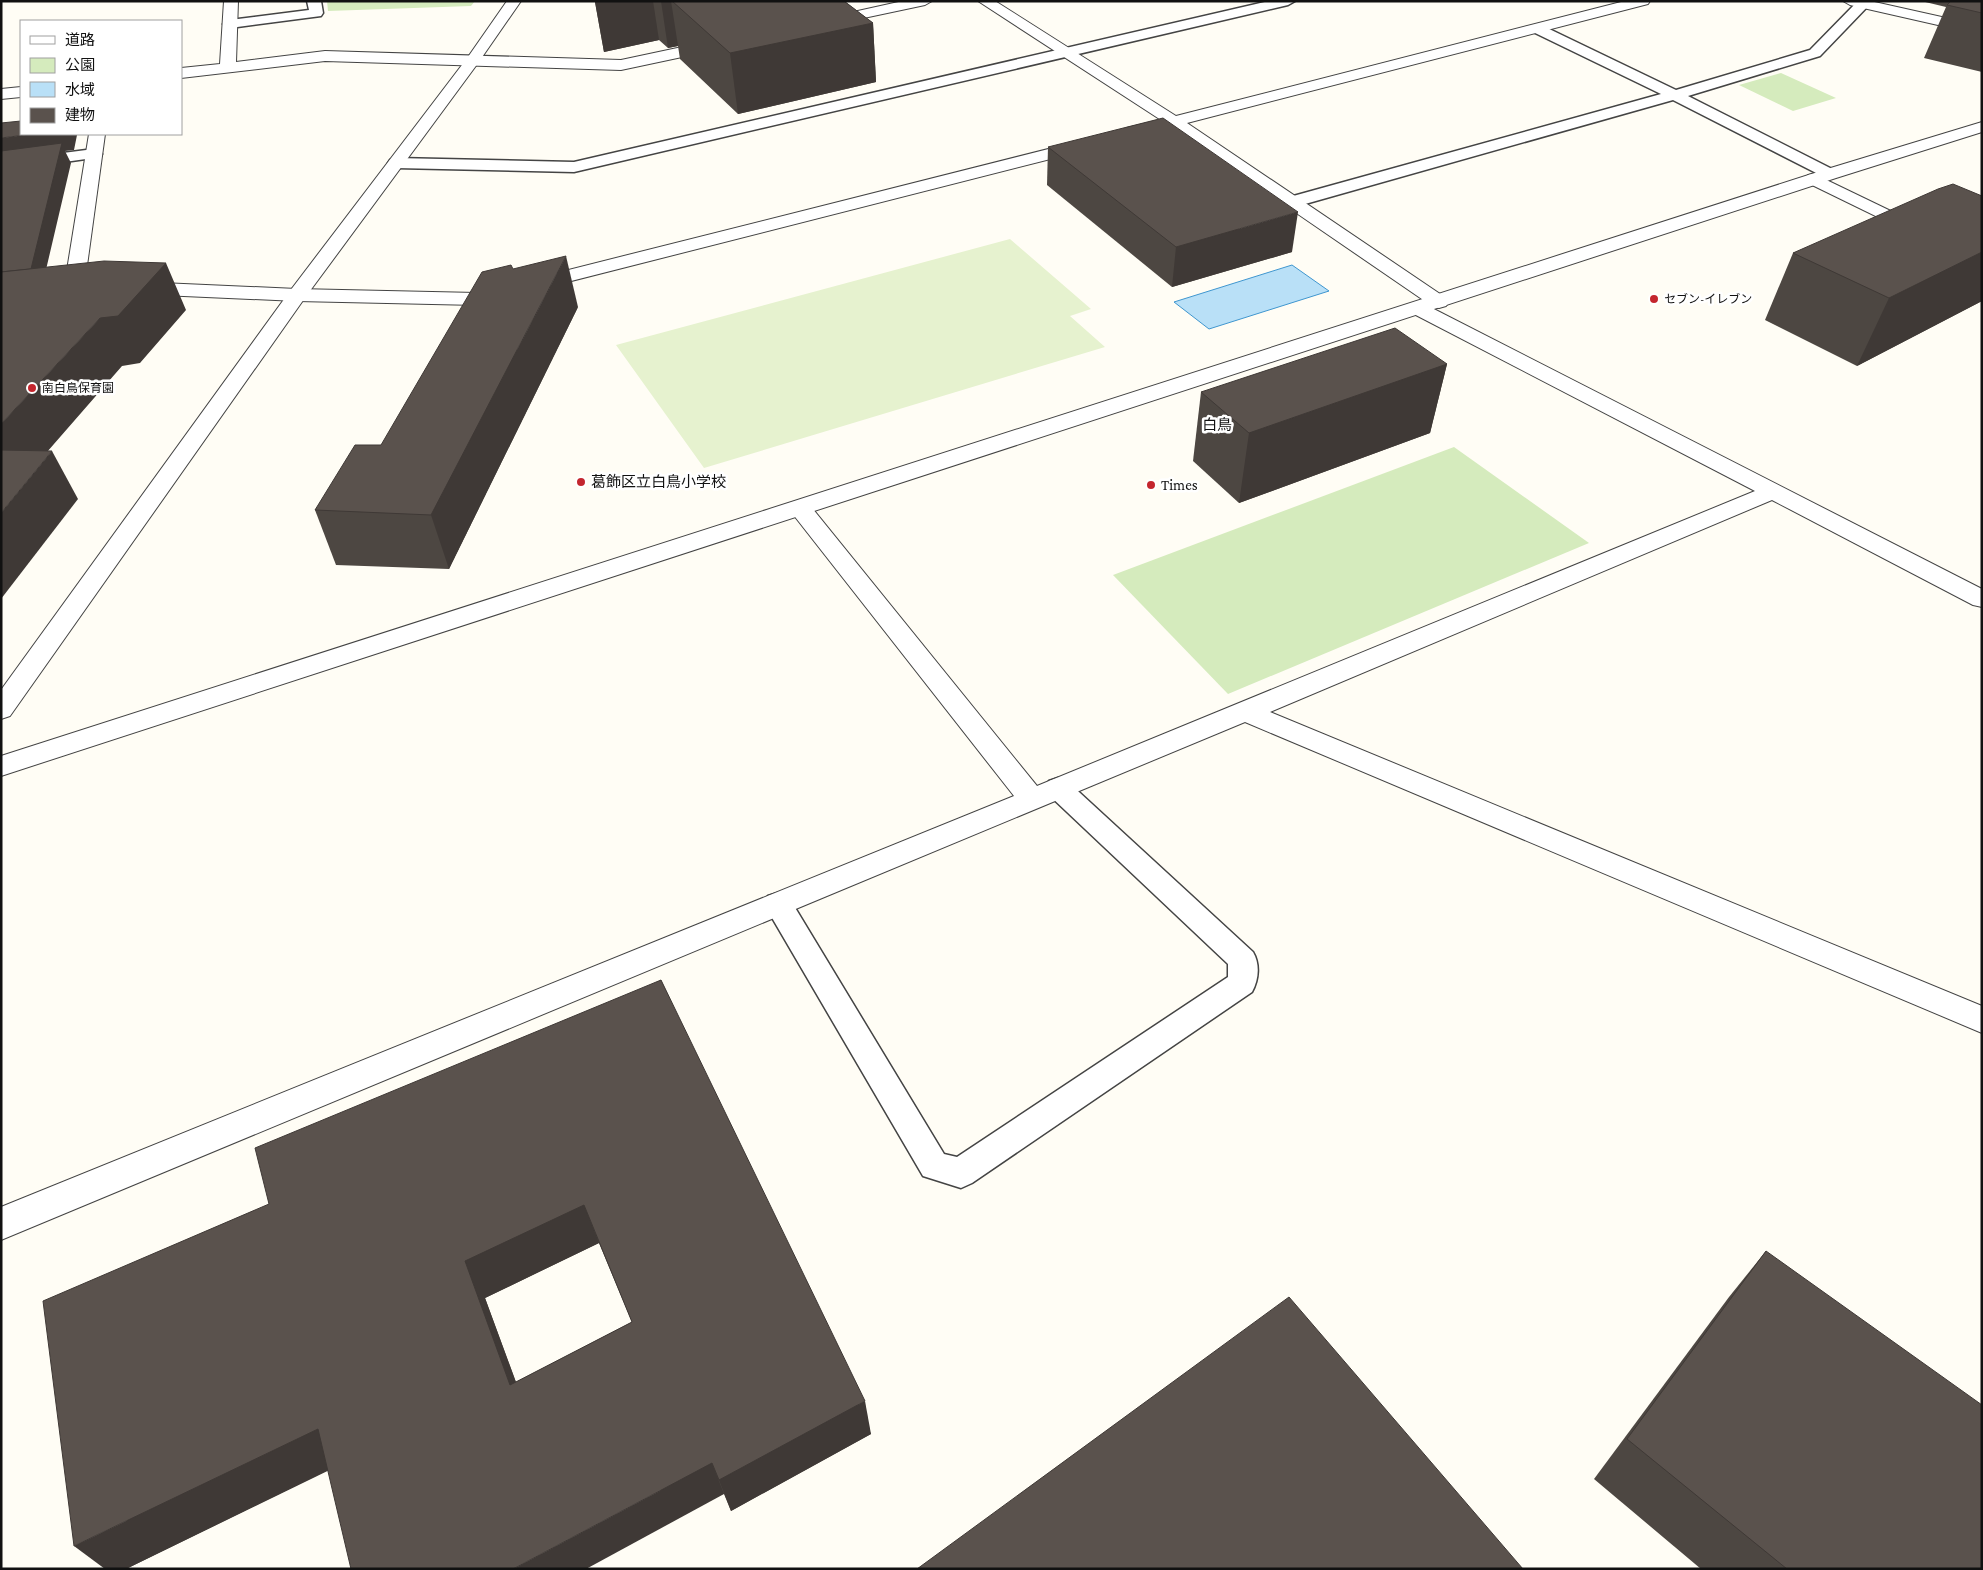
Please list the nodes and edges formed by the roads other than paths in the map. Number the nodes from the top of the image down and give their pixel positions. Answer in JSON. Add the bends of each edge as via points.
{"nodes":[{"id":1,"x":231,"y":1,"type":"edge"},
{"id":2,"x":314,"y":1,"type":"edge"},
{"id":3,"x":514,"y":1,"type":"edge"},
{"id":4,"x":924,"y":1,"type":"edge"},
{"id":5,"x":985,"y":1,"type":"edge"},
{"id":6,"x":1288,"y":1,"type":"edge"},
{"id":7,"x":1643,"y":1,"type":"edge"},
{"id":8,"x":1857,"y":3,"type":"edge"},
{"id":9,"x":230,"y":24,"type":"junction"},
{"id":10,"x":811,"y":25,"type":"edge"},
{"id":11,"x":1538,"y":29,"type":"junction"},
{"id":12,"x":1982,"y":31,"type":"edge"},
{"id":13,"x":725,"y":43,"type":"edge"},
{"id":14,"x":1069,"y":52,"type":"junction"},
{"id":15,"x":473,"y":60,"type":"junction"},
{"id":16,"x":228,"y":68,"type":"junction"},
{"id":17,"x":182,"y":73,"type":"edge"},
{"id":18,"x":20,"y":92,"type":"edge"},
{"id":19,"x":1,"y":94,"type":"edge"},
{"id":20,"x":1675,"y":95,"type":"junction"},
{"id":21,"x":1174,"y":122,"type":"junction"},
{"id":22,"x":1982,"y":127,"type":"edge"},
{"id":23,"x":97,"y":135,"type":"edge"},
{"id":24,"x":1116,"y":137,"type":"edge"},
{"id":25,"x":1097,"y":142,"type":"edge"},
{"id":26,"x":94,"y":154,"type":"junction"},
{"id":27,"x":396,"y":162,"type":"junction"},
{"id":28,"x":1,"y":166,"type":"edge"},
{"id":29,"x":1822,"y":177,"type":"junction"},
{"id":30,"x":1292,"y":202,"type":"junction"},
{"id":31,"x":1982,"y":262,"type":"edge"},
{"id":32,"x":126,"y":288,"type":"edge"},
{"id":33,"x":297,"y":295,"type":"junction"},
{"id":34,"x":53,"y":298,"type":"edge"},
{"id":35,"x":1439,"y":302,"type":"junction"},
{"id":36,"x":1417,"y":308,"type":"junction"},
{"id":37,"x":1775,"y":491,"type":"junction"},
{"id":38,"x":800,"y":508,"type":"junction"},
{"id":39,"x":1982,"y":599,"type":"edge"},
{"id":40,"x":1,"y":710,"type":"edge"},
{"id":41,"x":1244,"y":712,"type":"junction"},
{"id":42,"x":1,"y":766,"type":"edge"},
{"id":43,"x":1045,"y":793,"type":"junction"},
{"id":44,"x":778,"y":904,"type":"junction"},
{"id":45,"x":1982,"y":1020,"type":"edge"},
{"id":46,"x":1,"y":1224,"type":"edge"}],
"edges":[{"from":1,"to":9,"type":"street"},
{"from":2,"to":9,"type":"lane","via":[[316,14]]},
{"from":3,"to":15,"type":"street"},
{"from":4,"to":10,"type":"street"},
{"from":5,"to":14,"type":"street"},
{"from":6,"to":14,"type":"lane"},
{"from":7,"to":11,"type":"street"},
{"from":8,"to":12,"type":"street"},
{"from":8,"to":20,"type":"lane","via":[[1815,52]]},
{"from":9,"to":16,"type":"street"},
{"from":11,"to":20,"type":"lane"},
{"from":11,"to":21,"type":"street"},
{"from":13,"to":15,"type":"street","via":[[621,65]]},
{"from":14,"to":21,"type":"street"},
{"from":14,"to":27,"type":"lane","via":[[574,167]]},
{"from":15,"to":16,"type":"street","via":[[325,56]]},
{"from":15,"to":27,"type":"street"},
{"from":16,"to":17,"type":"street"},
{"from":18,"to":19,"type":"street"},
{"from":20,"to":29,"type":"lane"},
{"from":20,"to":30,"type":"lane"},
{"from":21,"to":24,"type":"street"},
{"from":21,"to":30,"type":"street"},
{"from":22,"to":29,"type":"street"},
{"from":23,"to":26,"type":"street"},
{"from":25,"to":33,"type":"street","via":[[477,299]]},
{"from":26,"to":28,"type":"lane"},
{"from":26,"to":34,"type":"street","via":[[81,294]]},
{"from":27,"to":33,"type":"street"},
{"from":29,"to":31,"type":"street"},
{"from":29,"to":35,"type":"street"},
{"from":30,"to":35,"type":"street"},
{"from":32,"to":33,"type":"street"},
{"from":33,"to":40,"type":"street"},
{"from":35,"to":36,"type":"street"},
{"from":36,"to":37,"type":"street"},
{"from":36,"to":38,"type":"street"},
{"from":37,"to":39,"type":"street"},
{"from":37,"to":41,"type":"street"},
{"from":38,"to":42,"type":"street"},
{"from":38,"to":43,"type":"street"},
{"from":41,"to":43,"type":"street"},
{"from":41,"to":45,"type":"street"},
{"from":43,"to":44,"type":"street"},
{"from":43,"to":44,"type":"lane","via":[[1243,960],[1242,983],[961,1173],[934,1166]]},
{"from":44,"to":46,"type":"street"}]}
